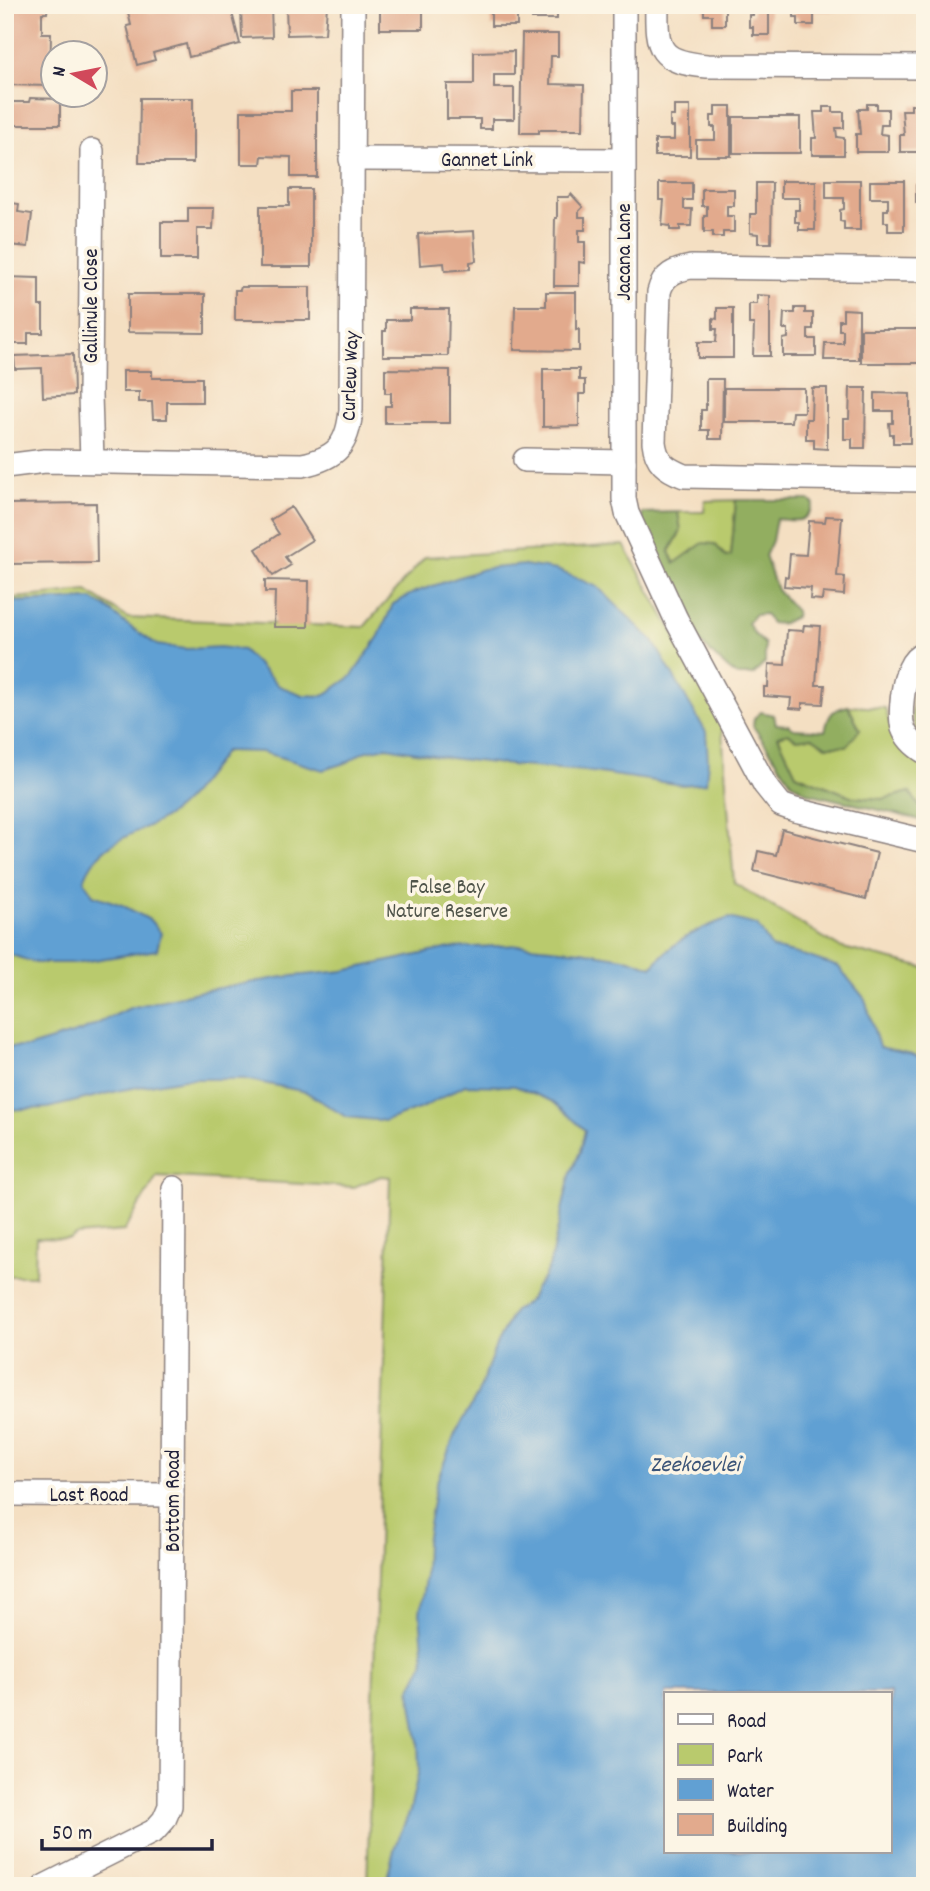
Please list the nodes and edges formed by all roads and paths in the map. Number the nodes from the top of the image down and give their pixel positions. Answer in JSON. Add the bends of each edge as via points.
{"nodes":[{"id":1,"x":353,"y":5,"type":"edge"},
{"id":2,"x":624,"y":5,"type":"edge"},
{"id":3,"x":657,"y":5,"type":"edge"},
{"id":4,"x":925,"y":67,"type":"edge"},
{"id":5,"x":92,"y":151,"type":"dead end"},
{"id":6,"x":351,"y":159,"type":"junction"},
{"id":7,"x":623,"y":160,"type":"junction"},
{"id":8,"x":925,"y":270,"type":"edge"},
{"id":9,"x":525,"y":460,"type":"dead end"},
{"id":10,"x":92,"y":461,"type":"junction"},
{"id":11,"x":624,"y":462,"type":"junction"},
{"id":12,"x":5,"y":466,"type":"edge"},
{"id":13,"x":925,"y":480,"type":"edge"},
{"id":14,"x":925,"y":653,"type":"edge"},
{"id":15,"x":925,"y":752,"type":"edge"},
{"id":16,"x":925,"y":841,"type":"edge"},
{"id":17,"x":174,"y":1188,"type":"dead end"},
{"id":18,"x":5,"y":1494,"type":"edge"},
{"id":19,"x":172,"y":1495,"type":"junction"},
{"id":20,"x":45,"y":1886,"type":"edge"}],
"edges":[{"from":1,"to":6,"type":"street","name":"Curlew Way"},
{"from":2,"to":7,"type":"street","name":"Jacana Lane"},
{"from":3,"to":4,"type":"street","via":[[658,40],[678,62]]},
{"from":5,"to":10,"type":"street","name":"Gallinule Close"},
{"from":6,"to":7,"type":"street","name":"Gannet Link"},
{"from":6,"to":10,"type":"street","name":"Curlew Way","via":[[351,410],[341,447],[329,457],[302,465]]},
{"from":7,"to":11,"type":"street","name":"Jacana Lane"},
{"from":8,"to":13,"type":"street","via":[[691,267],[670,273],[659,292],[654,442],[663,467],[684,476]]},
{"from":9,"to":11,"type":"street"},
{"from":10,"to":12,"type":"street","name":"Curlew Way"},
{"from":11,"to":16,"type":"street","name":"Jacana Lane","via":[[627,513],[676,619],[765,785],[781,805],[795,810]]},
{"from":14,"to":15,"type":"street","via":[[909,669],[902,713],[908,738]]},
{"from":17,"to":19,"type":"street","name":"Bottom Road"},
{"from":18,"to":19,"type":"street","name":"Last Road"},
{"from":19,"to":20,"type":"street","name":"Bottom Road","via":[[170,1806],[154,1831]]}]}
